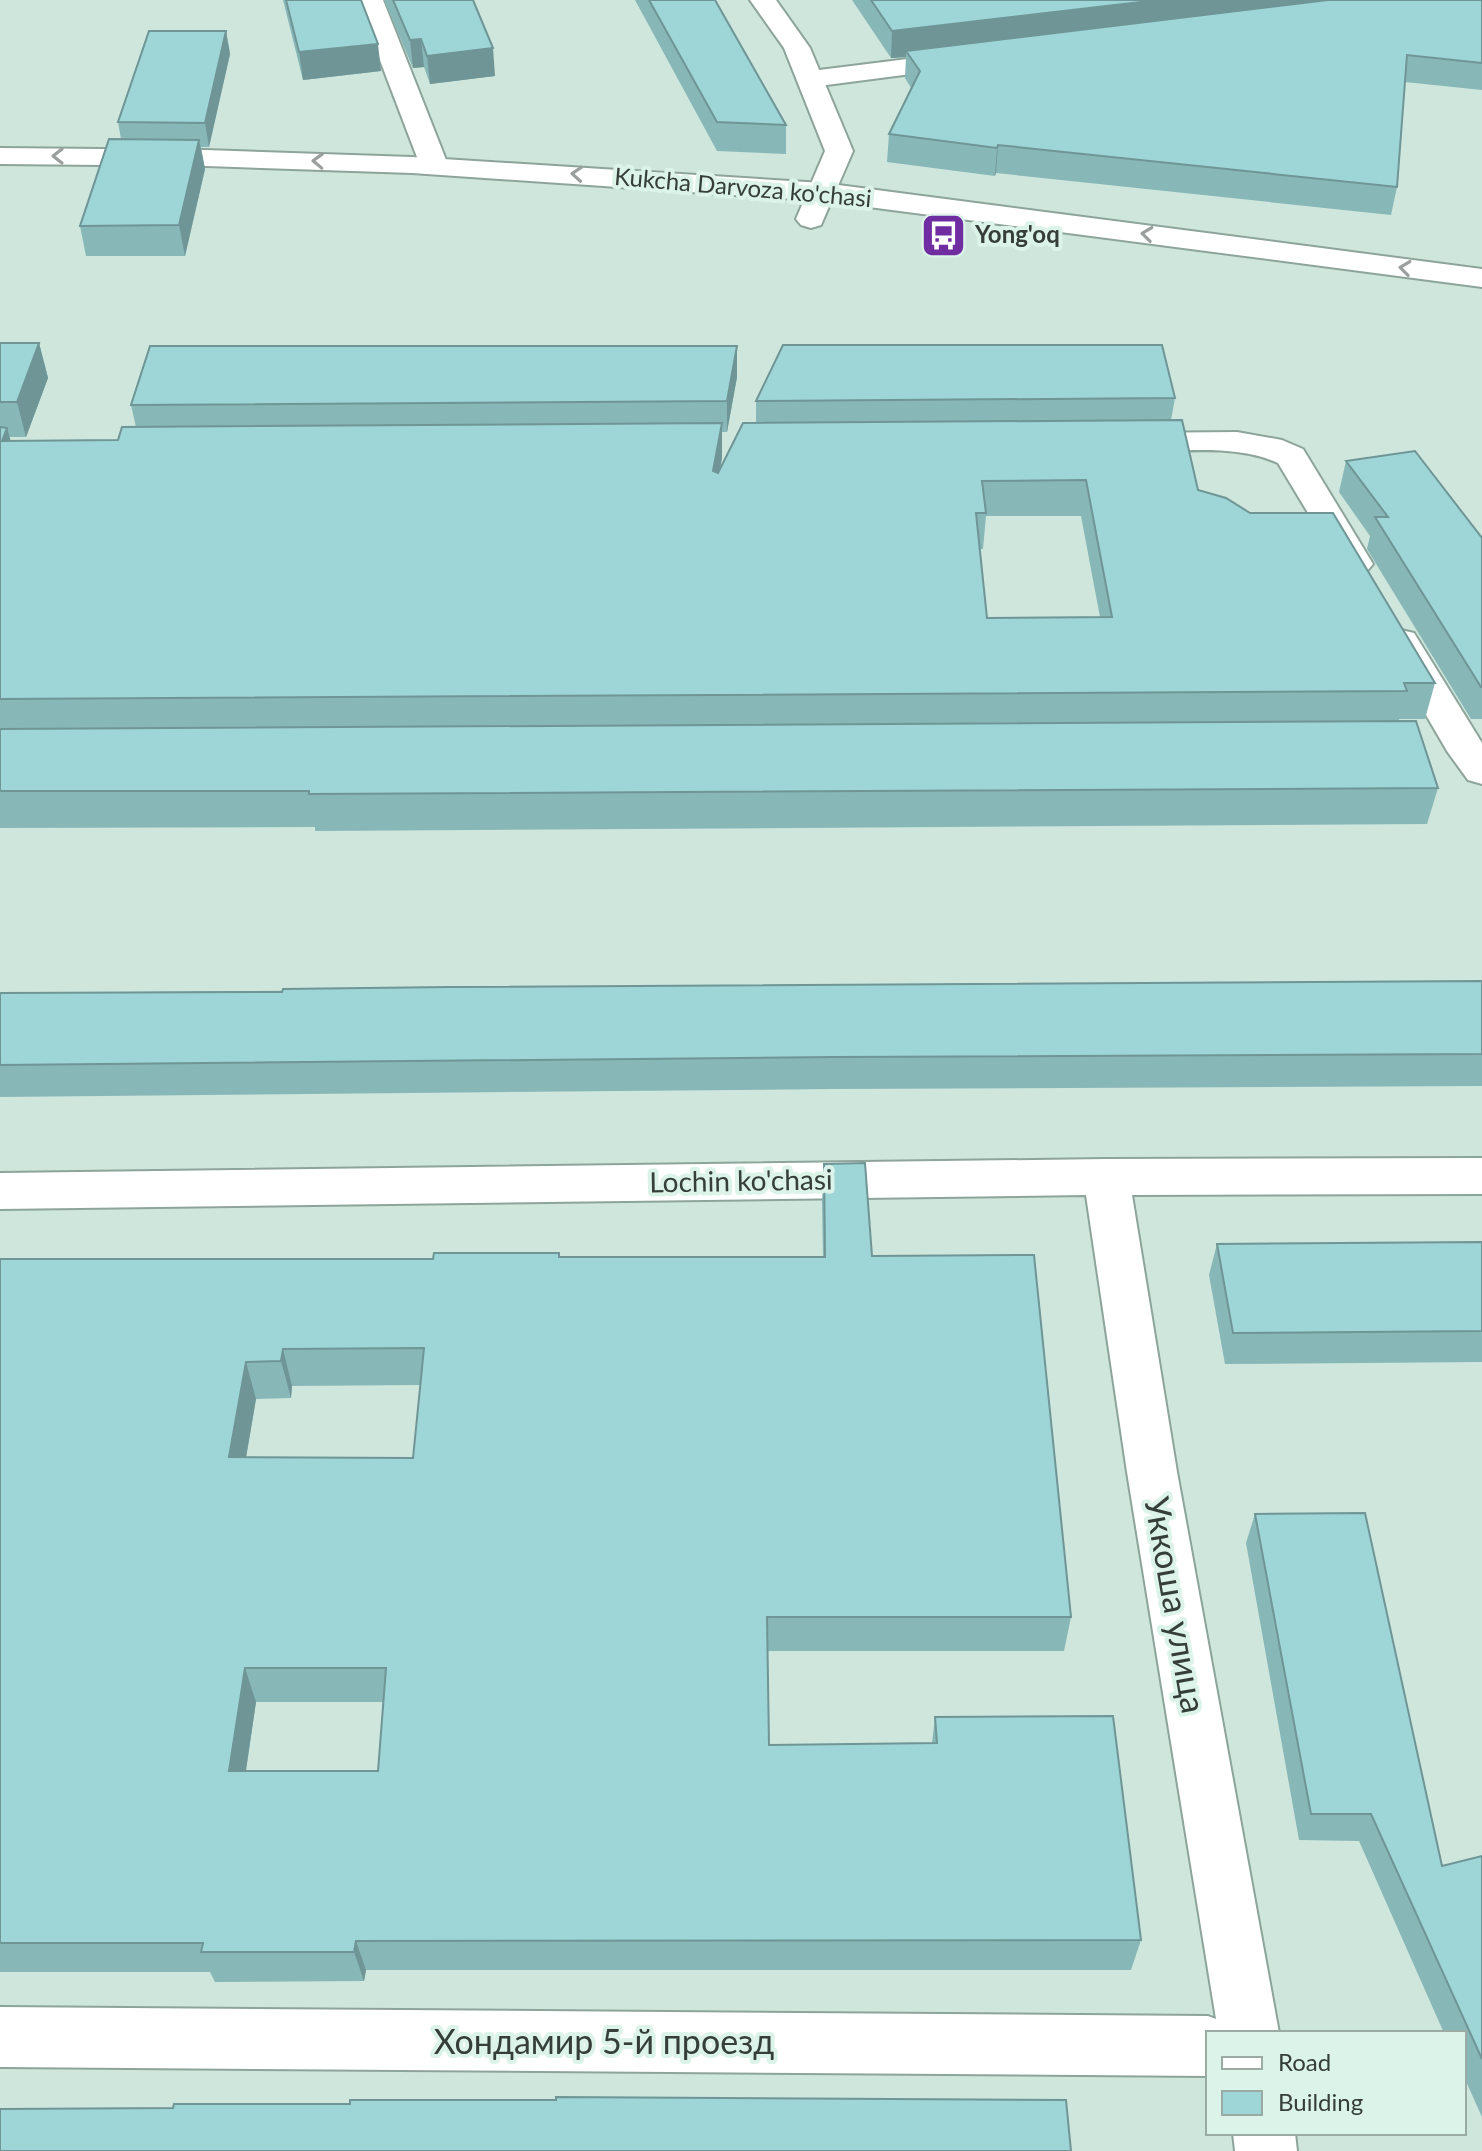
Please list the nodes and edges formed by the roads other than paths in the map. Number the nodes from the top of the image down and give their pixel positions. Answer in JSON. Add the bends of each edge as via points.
{"nodes":[{"id":1,"x":370,"y":0,"type":"edge"},
{"id":2,"x":763,"y":0,"type":"edge"},
{"id":3,"x":984,"y":58,"type":"edge"},
{"id":4,"x":811,"y":79,"type":"junction"},
{"id":5,"x":0,"y":156,"type":"edge"},
{"id":6,"x":434,"y":165,"type":"junction"},
{"id":7,"x":0,"y":180,"type":"edge"},
{"id":8,"x":817,"y":206,"type":"junction"},
{"id":9,"x":841,"y":223,"type":"dead end"},
{"id":10,"x":885,"y":228,"type":"dead end"},
{"id":11,"x":1482,"y":278,"type":"edge"},
{"id":12,"x":1482,"y":301,"type":"edge"},
{"id":13,"x":1095,"y":443,"type":"edge"},
{"id":14,"x":1413,"y":742,"type":"edge"},
{"id":15,"x":1472,"y":756,"type":"edge"},
{"id":16,"x":1482,"y":1176,"type":"edge"},
{"id":17,"x":1106,"y":1177,"type":"junction"},
{"id":18,"x":0,"y":1191,"type":"edge"},
{"id":19,"x":1249,"y":2031,"type":"edge"},
{"id":20,"x":0,"y":2037,"type":"edge"},
{"id":21,"x":1206,"y":2046,"type":"edge"}],
"edges":[{"from":1,"to":6,"type":"street"},
{"from":2,"to":4,"type":"street","via":[[797,48]]},
{"from":3,"to":4,"type":"street"},
{"from":4,"to":8,"type":"street","via":[[839,151]]},
{"from":6,"to":5,"type":"street","name":"Kukcha Darvoza ko'chasi","one_way":true},
{"from":8,"to":6,"type":"street","name":"Kukcha Darvoza ko'chasi","one_way":true},
{"from":7,"to":8,"type":"street","name":"Kukcha Darvoza ko'chasi","via":[[405,188]]},
{"from":8,"to":9,"type":"street","name":"Kukcha Darvoza ko'chasi"},
{"from":11,"to":8,"type":"street","name":"Kukcha Darvoza ko'chasi","one_way":true},
{"from":10,"to":12,"type":"street","name":"Kukcha Darvoza ko'chasi"},
{"from":13,"to":15,"type":"street","via":[[1237,442],[1291,456]]},
{"from":14,"to":15,"type":"street"},
{"from":16,"to":17,"type":"street","name":"Lochin ko'chasi"},
{"from":17,"to":18,"type":"street","name":"Lochin ko'chasi"},
{"from":17,"to":19,"type":"street","name":"Уккоша улица"},
{"from":20,"to":21,"type":"street","name":"Хондамир 5-й проезд"}]}
